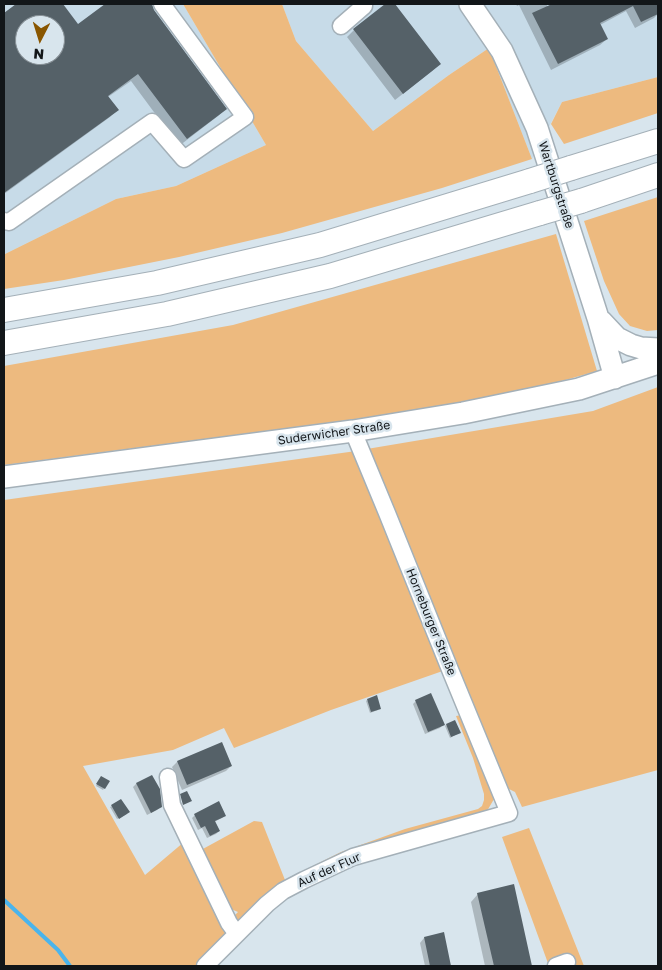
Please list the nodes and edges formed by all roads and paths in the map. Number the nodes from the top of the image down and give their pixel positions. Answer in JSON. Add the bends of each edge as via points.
{"nodes":[{"id":1,"x":162,"y":4,"type":"edge"},
{"id":2,"x":364,"y":4,"type":"edge"},
{"id":3,"x":470,"y":4,"type":"edge"},
{"id":4,"x":341,"y":26,"type":"dead end"},
{"id":5,"x":658,"y":140,"type":"edge"},
{"id":6,"x":658,"y":175,"type":"edge"},
{"id":7,"x":4,"y":221,"type":"edge"},
{"id":8,"x":4,"y":310,"type":"edge"},
{"id":9,"x":598,"y":318,"type":"junction"},
{"id":10,"x":4,"y":343,"type":"edge"},
{"id":11,"x":658,"y":349,"type":"edge"},
{"id":12,"x":658,"y":363,"type":"edge"},
{"id":13,"x":615,"y":378,"type":"junction"},
{"id":14,"x":352,"y":431,"type":"junction"},
{"id":15,"x":4,"y":477,"type":"edge"},
{"id":16,"x":168,"y":777,"type":"dead end"},
{"id":17,"x":510,"y":813,"type":"joint"},
{"id":18,"x":237,"y":934,"type":"junction"},
{"id":19,"x":205,"y":966,"type":"edge"}],
"edges":[{"from":1,"to":7,"type":"street","via":[[245,117],[184,158],[152,122],[9,222]]},
{"from":2,"to":4,"type":"street"},
{"from":3,"to":9,"type":"main road","name":"Wartburgstraße","via":[[502,50],[537,128]]},
{"from":5,"to":8,"type":"highway","bridge":true,"via":[[320,245],[157,283]]},
{"from":6,"to":10,"type":"highway","bridge":true,"via":[[330,276],[167,314]]},
{"from":9,"to":11,"type":"main road","via":[[617,338],[641,348]]},
{"from":9,"to":13,"type":"main road","name":"Wartburgstraße"},
{"from":12,"to":13,"type":"main road","name":"Suderwicher Straße"},
{"from":13,"to":14,"type":"main road","name":"Suderwicher Straße","via":[[579,389],[473,411]]},
{"from":14,"to":15,"type":"main road","name":"Suderwicher Straße"},
{"from":14,"to":17,"type":"street","name":"Horneburger Straße"},
{"from":16,"to":18,"type":"street","via":[[172,805]]},
{"from":17,"to":18,"type":"street","name":"Auf der Flur","via":[[353,857],[283,891]]},
{"from":18,"to":19,"type":"street","name":"Auf der Flur"}]}
